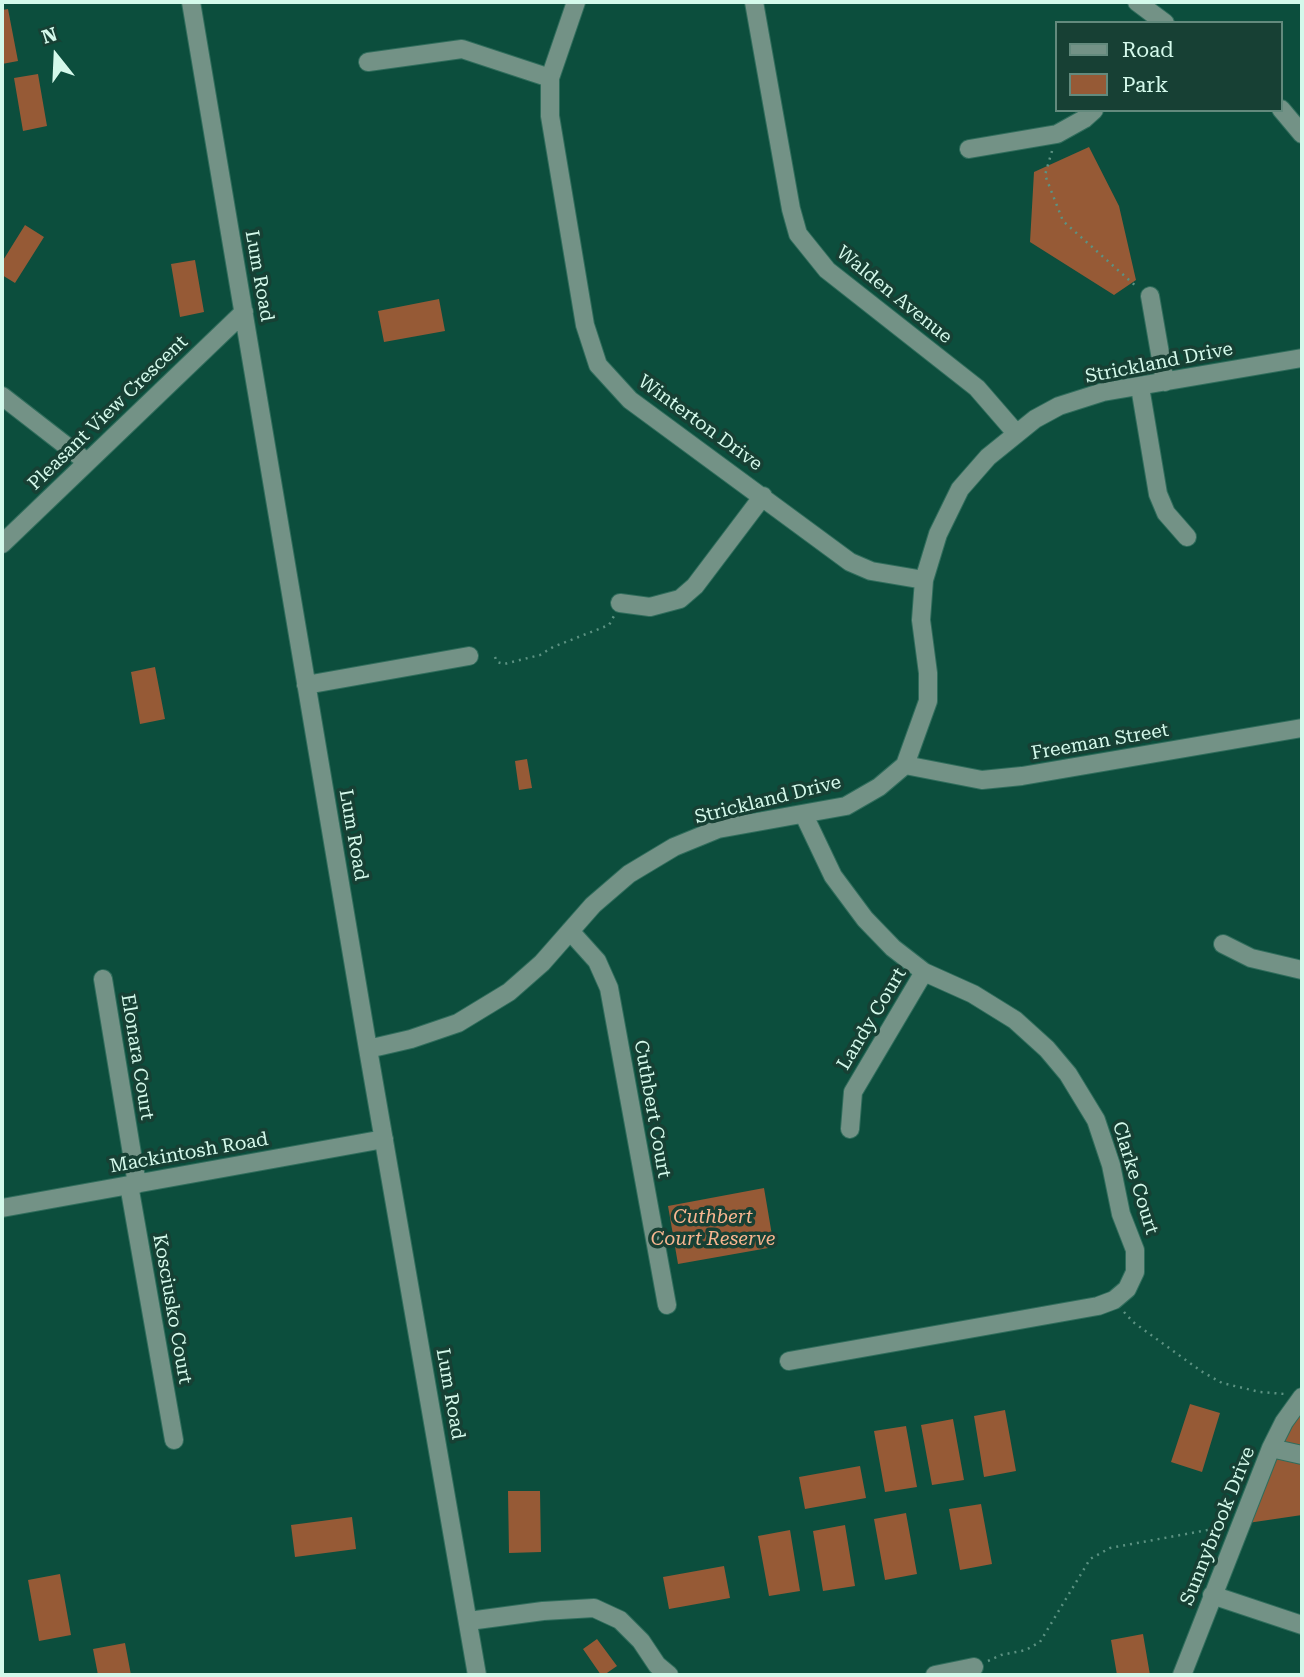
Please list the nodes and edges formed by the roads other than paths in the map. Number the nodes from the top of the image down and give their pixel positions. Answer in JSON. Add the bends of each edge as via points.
{"nodes":[{"id":1,"x":191,"y":2,"type":"edge"},
{"id":2,"x":576,"y":2,"type":"edge"},
{"id":3,"x":754,"y":2,"type":"edge"},
{"id":4,"x":1137,"y":2,"type":"edge"},
{"id":5,"x":1162,"y":21,"type":"edge"},
{"id":6,"x":368,"y":62,"type":"dead end"},
{"id":7,"x":550,"y":78,"type":"junction"},
{"id":8,"x":1283,"y":111,"type":"edge"},
{"id":9,"x":1092,"y":112,"type":"edge"},
{"id":10,"x":1302,"y":134,"type":"edge"},
{"id":11,"x":969,"y":149,"type":"dead end"},
{"id":12,"x":1150,"y":296,"type":"road end"},
{"id":13,"x":244,"y":312,"type":"junction"},
{"id":14,"x":1302,"y":358,"type":"edge"},
{"id":15,"x":1165,"y":382,"type":"junction"},
{"id":16,"x":1140,"y":387,"type":"junction"},
{"id":17,"x":2,"y":396,"type":"edge"},
{"id":18,"x":1016,"y":433,"type":"junction"},
{"id":19,"x":87,"y":462,"type":"junction"},
{"id":20,"x":763,"y":496,"type":"junction"},
{"id":21,"x":1187,"y":537,"type":"dead end"},
{"id":22,"x":2,"y":544,"type":"edge"},
{"id":23,"x":924,"y":580,"type":"junction"},
{"id":24,"x":620,"y":603,"type":"road end"},
{"id":25,"x":469,"y":656,"type":"dead end"},
{"id":26,"x":306,"y":685,"type":"junction"},
{"id":27,"x":1302,"y":728,"type":"edge"},
{"id":28,"x":905,"y":765,"type":"junction"},
{"id":29,"x":804,"y":815,"type":"junction"},
{"id":30,"x":570,"y":931,"type":"junction"},
{"id":31,"x":1223,"y":944,"type":"dead end"},
{"id":32,"x":1302,"y":970,"type":"edge"},
{"id":33,"x":924,"y":972,"type":"junction"},
{"id":34,"x":103,"y":979,"type":"dead end"},
{"id":35,"x":368,"y":1049,"type":"junction"},
{"id":36,"x":850,"y":1129,"type":"dead end"},
{"id":37,"x":384,"y":1139,"type":"junction"},
{"id":38,"x":133,"y":1184,"type":"junction"},
{"id":39,"x":2,"y":1208,"type":"edge"},
{"id":40,"x":667,"y":1306,"type":"dead end"},
{"id":41,"x":789,"y":1360,"type":"dead end"},
{"id":42,"x":1297,"y":1396,"type":"edge"},
{"id":43,"x":174,"y":1440,"type":"dead end"},
{"id":44,"x":1271,"y":1448,"type":"junction"},
{"id":45,"x":1302,"y":1455,"type":"edge"},
{"id":46,"x":1212,"y":1595,"type":"junction"},
{"id":47,"x":469,"y":1621,"type":"junction"},
{"id":48,"x":1302,"y":1625,"type":"edge"},
{"id":49,"x":974,"y":1667,"type":"road end"},
{"id":50,"x":477,"y":1675,"type":"edge"},
{"id":51,"x":669,"y":1675,"type":"edge"},
{"id":52,"x":935,"y":1675,"type":"edge"},
{"id":53,"x":1182,"y":1675,"type":"edge"}],
"edges":[{"from":1,"to":13,"type":"street","name":"Lum Road"},
{"from":2,"to":7,"type":"street","name":"Winterton Drive"},
{"from":3,"to":18,"type":"street","name":"Walden Avenue","via":[[798,234],[827,270],[977,388]]},
{"from":4,"to":5,"type":"street"},
{"from":6,"to":7,"type":"street","via":[[462,49]]},
{"from":7,"to":20,"type":"street","name":"Winterton Drive","via":[[550,116],[583,312],[598,365],[630,400]]},
{"from":8,"to":10,"type":"street"},
{"from":9,"to":11,"type":"street","via":[[1057,134]]},
{"from":12,"to":15,"type":"street"},
{"from":13,"to":19,"type":"street","name":"Pleasant View Crescent"},
{"from":13,"to":26,"type":"street","name":"Lum Road"},
{"from":14,"to":15,"type":"street","name":"Strickland Drive"},
{"from":15,"to":16,"type":"street","name":"Strickland Drive"},
{"from":16,"to":18,"type":"street","name":"Strickland Drive","via":[[1059,406]]},
{"from":16,"to":21,"type":"street","via":[[1158,494]]},
{"from":17,"to":19,"type":"street"},
{"from":18,"to":23,"type":"street","name":"Strickland Drive","via":[[960,489],[938,534]]},
{"from":19,"to":22,"type":"street","name":"Pleasant View Crescent"},
{"from":20,"to":23,"type":"street","name":"Winterton Drive","via":[[850,562],[871,571]]},
{"from":20,"to":24,"type":"street","via":[[695,586],[680,599],[650,607]]},
{"from":23,"to":28,"type":"street","name":"Strickland Drive","via":[[921,620],[928,701]]},
{"from":25,"to":26,"type":"street"},
{"from":26,"to":35,"type":"street","name":"Lum Road"},
{"from":27,"to":28,"type":"street","name":"Freeman Street","via":[[982,780]]},
{"from":28,"to":29,"type":"street","name":"Strickland Drive","via":[[846,806]]},
{"from":29,"to":30,"type":"street","name":"Strickland Drive","via":[[718,830],[674,847],[629,874]]},
{"from":29,"to":33,"type":"street","name":"Clarke Court","via":[[833,876],[865,919]]},
{"from":30,"to":35,"type":"street","name":"Strickland Drive","via":[[509,992],[458,1023]]},
{"from":30,"to":40,"type":"street","name":"Cuthbert Court","via":[[597,961],[609,988]]},
{"from":31,"to":32,"type":"street","via":[[1251,958]]},
{"from":33,"to":36,"type":"street","name":"Landy Court","via":[[853,1091]]},
{"from":33,"to":41,"type":"street","name":"Clarke Court","via":[[1015,1020],[1068,1074],[1096,1120],[1135,1250],[1135,1272],[1127,1289],[1114,1300],[1071,1311]]},
{"from":34,"to":38,"type":"street","name":"Elonara Court"},
{"from":35,"to":37,"type":"street","name":"Lum Road"},
{"from":37,"to":38,"type":"street","name":"Mackintosh Road"},
{"from":37,"to":47,"type":"street","name":"Lum Road"},
{"from":38,"to":39,"type":"street","name":"Mackintosh Road"},
{"from":38,"to":43,"type":"street","name":"Kosciusko Court"},
{"from":42,"to":44,"type":"street","name":"Sunnybrook Drive"},
{"from":44,"to":45,"type":"street"},
{"from":44,"to":46,"type":"street","name":"Sunnybrook Drive"},
{"from":46,"to":48,"type":"street"},
{"from":46,"to":53,"type":"street","name":"Sunnybrook Drive"},
{"from":47,"to":50,"type":"street","name":"Lum Road"},
{"from":47,"to":51,"type":"street","via":[[594,1608],[620,1620]]},
{"from":49,"to":52,"type":"street"}]}
